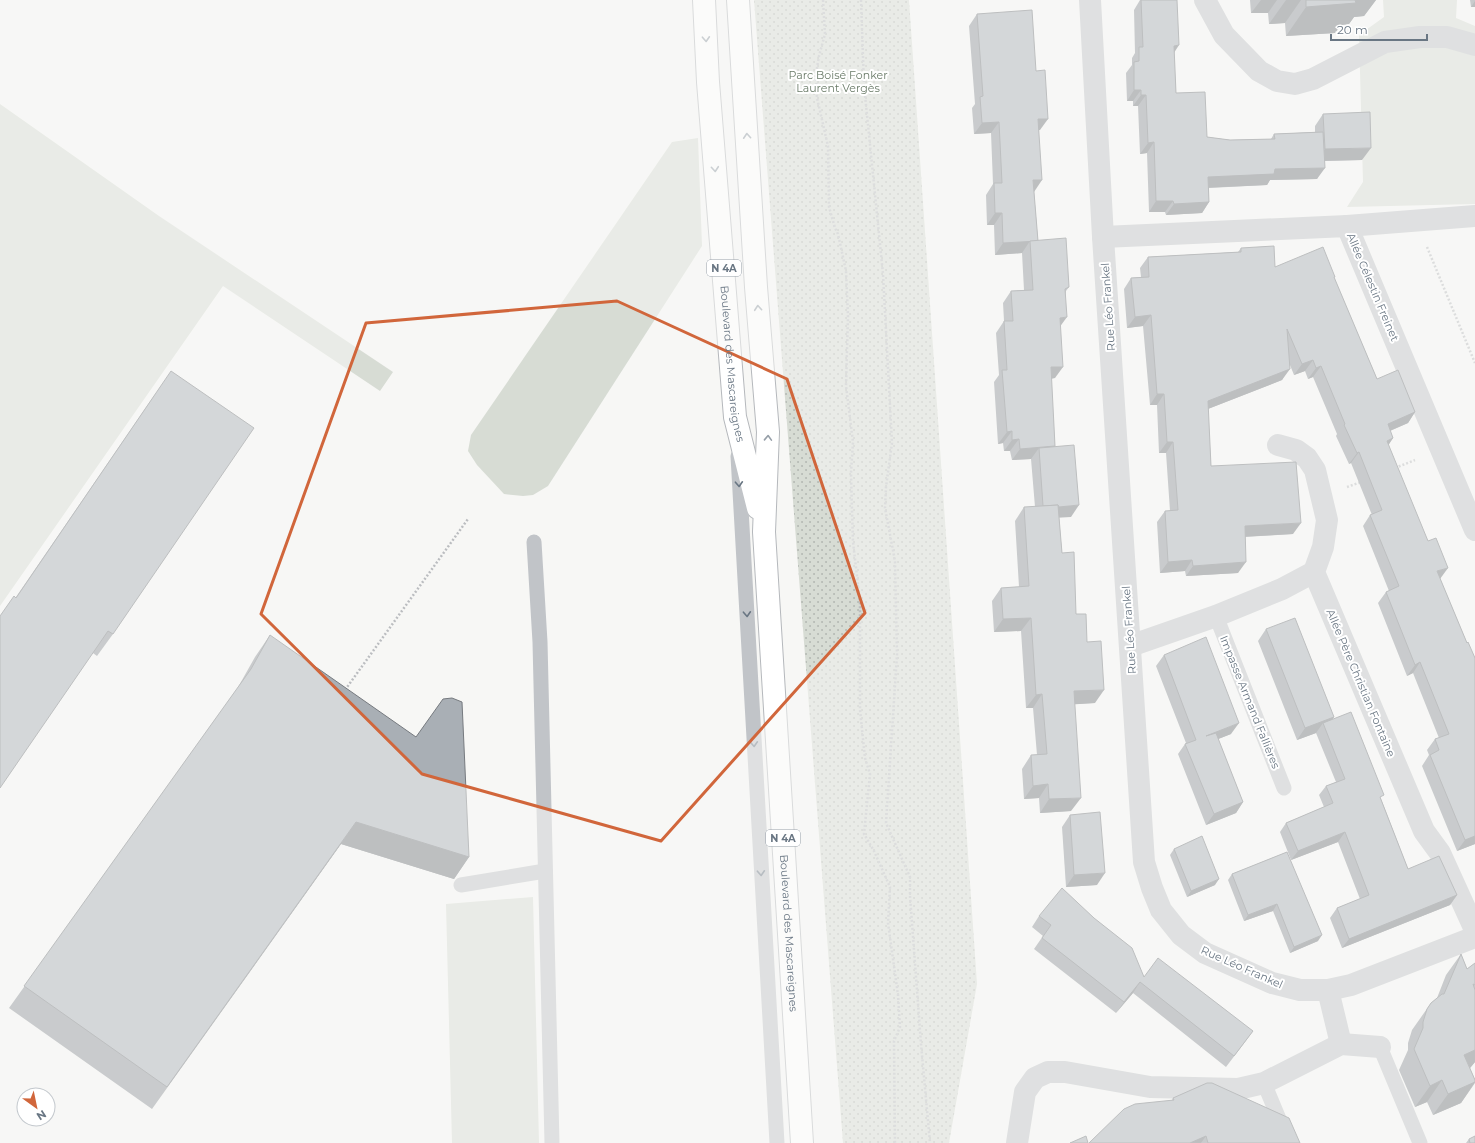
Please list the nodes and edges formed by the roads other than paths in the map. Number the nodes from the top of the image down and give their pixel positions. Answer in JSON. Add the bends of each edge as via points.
{"nodes":[{"id":1,"x":704,"y":0,"type":"edge"},
{"id":2,"x":738,"y":0,"type":"edge"},
{"id":3,"x":1090,"y":0,"type":"edge"},
{"id":4,"x":1205,"y":0,"type":"edge"},
{"id":5,"x":1475,"y":45,"type":"edge"},
{"id":6,"x":1475,"y":216,"type":"edge"},
{"id":7,"x":1347,"y":226,"type":"junction"},
{"id":8,"x":1103,"y":237,"type":"junction"},
{"id":9,"x":735,"y":417,"type":"junction"},
{"id":10,"x":1278,"y":445,"type":"dead end"},
{"id":11,"x":1475,"y":530,"type":"edge"},
{"id":12,"x":764,"y":532,"type":"junction"},
{"id":13,"x":534,"y":542,"type":"dead end"},
{"id":14,"x":1314,"y":572,"type":"junction"},
{"id":15,"x":1216,"y":616,"type":"junction"},
{"id":16,"x":1130,"y":646,"type":"junction"},
{"id":17,"x":1284,"y":788,"type":"dead end"},
{"id":18,"x":545,"y":871,"type":"junction"},
{"id":19,"x":461,"y":885,"type":"dead end"},
{"id":20,"x":1475,"y":930,"type":"edge"},
{"id":21,"x":1475,"y":937,"type":"edge"},
{"id":22,"x":1328,"y":990,"type":"junction"},
{"id":23,"x":1341,"y":1044,"type":"junction"},
{"id":24,"x":1380,"y":1048,"type":"joint"},
{"id":25,"x":1264,"y":1083,"type":"junction"},
{"id":26,"x":552,"y":1143,"type":"edge"},
{"id":27,"x":777,"y":1143,"type":"edge"},
{"id":28,"x":802,"y":1143,"type":"edge"},
{"id":29,"x":1017,"y":1143,"type":"edge"},
{"id":30,"x":1289,"y":1143,"type":"edge"},
{"id":31,"x":1420,"y":1143,"type":"edge"}],
"edges":[{"from":1,"to":9,"type":"main road","name":"Boulevard des Mascareignes","number":"N 4A","one_way":true,"via":[[708,82]]},
{"from":12,"to":2,"type":"main road","name":"Boulevard des Mascareignes","number":"N 4A","one_way":true,"via":[[768,432]]},
{"from":3,"to":8,"type":"street","name":"Rue Léo Frankel"},
{"from":4,"to":5,"type":"street","via":[[1224,35],[1260,71],[1277,81],[1295,84],[1313,79],[1385,42],[1420,37],[1447,37]]},
{"from":6,"to":7,"type":"street"},
{"from":7,"to":8,"type":"street","name":"Allée Célestin Freinet"},
{"from":7,"to":11,"type":"street","name":"Allée Célestin Freinet"},
{"from":8,"to":16,"type":"street","name":"Rue Léo Frankel"},
{"from":9,"to":12,"type":"main road","name":"Boulevard des Mascareignes","number":"N 4A"},
{"from":9,"to":27,"type":"lane","one_way":true},
{"from":10,"to":14,"type":"street","via":[[1296,450],[1307,458],[1315,470],[1327,520],[1323,547]]},
{"from":12,"to":28,"type":"main road","name":"Boulevard des Mascareignes","number":"N 4A"},
{"from":13,"to":18,"type":"lane","via":[[540,642]]},
{"from":14,"to":15,"type":"street","via":[[1282,589]]},
{"from":14,"to":20,"type":"street","name":"Allée Père Christian Fontaine","via":[[1424,831],[1440,853]]},
{"from":15,"to":16,"type":"street"},
{"from":15,"to":17,"type":"lane","name":"Impasse Armand Fallières"},
{"from":16,"to":22,"type":"street","name":"Rue Léo Frankel","via":[[1144,862],[1161,910],[1181,936],[1205,953],[1272,983],[1300,990]]},
{"from":18,"to":19,"type":"lane"},
{"from":18,"to":26,"type":"lane"},
{"from":21,"to":22,"type":"street","name":"Rue Léo Frankel","via":[[1351,985]]},
{"from":22,"to":23,"type":"street"},
{"from":23,"to":24,"type":"street"},
{"from":23,"to":25,"type":"street"},
{"from":24,"to":31,"type":"lane"},
{"from":25,"to":29,"type":"street","via":[[1238,1089],[1150,1087],[1066,1072],[1048,1072],[1035,1078],[1026,1092]]},
{"from":25,"to":30,"type":"lane"}]}
